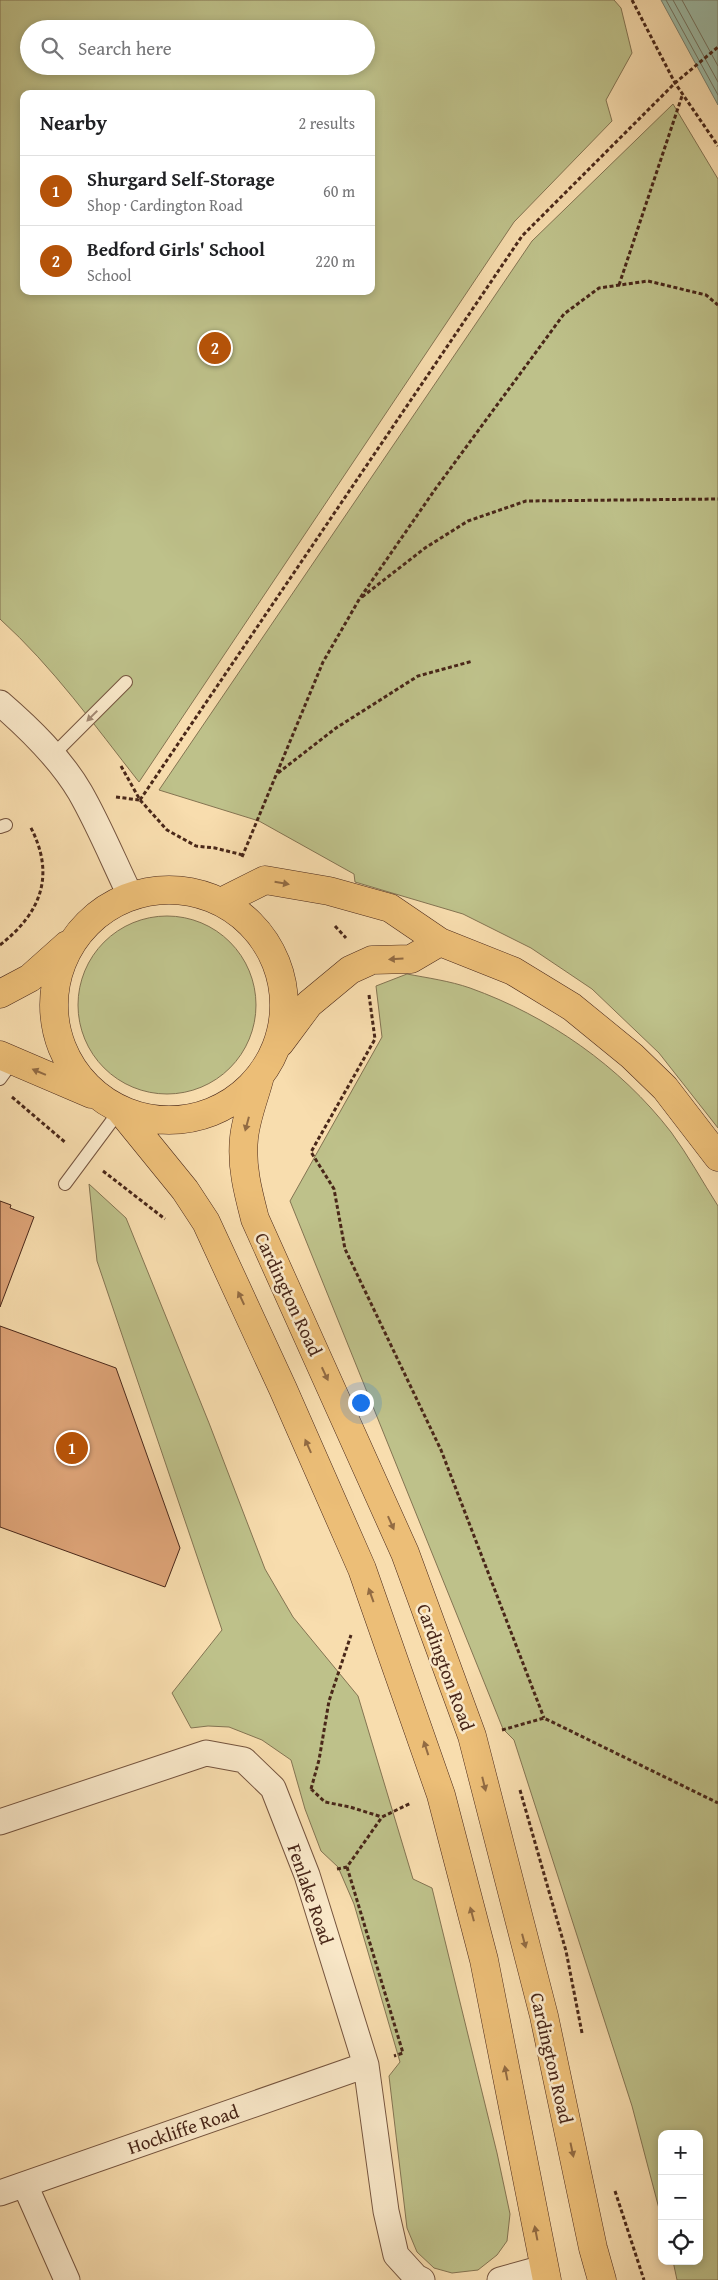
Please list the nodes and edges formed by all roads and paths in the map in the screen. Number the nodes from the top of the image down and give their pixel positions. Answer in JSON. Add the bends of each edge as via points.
{"nodes":[{"id":1,"x":632,"y":0,"type":"edge"},
{"id":2,"x":718,"y":47,"type":"edge"},
{"id":3,"x":675,"y":84,"type":"junction"},
{"id":4,"x":682,"y":96,"type":"junction"},
{"id":5,"x":718,"y":146,"type":"edge"},
{"id":6,"x":619,"y":285,"type":"junction"},
{"id":7,"x":718,"y":305,"type":"edge"},
{"id":8,"x":718,"y":499,"type":"edge"},
{"id":9,"x":360,"y":598,"type":"junction"},
{"id":10,"x":473,"y":660,"type":"dead end"},
{"id":11,"x":126,"y":682,"type":"dead end"},
{"id":12,"x":0,"y":703,"type":"edge"},
{"id":13,"x":53,"y":755,"type":"junction"},
{"id":14,"x":121,"y":766,"type":"dead end"},
{"id":15,"x":277,"y":774,"type":"junction"},
{"id":16,"x":140,"y":800,"type":"junction"},
{"id":17,"x":25,"y":818,"type":"dead end"},
{"id":18,"x":215,"y":848,"type":"dead end"},
{"id":19,"x":323,"y":890,"type":"junction"},
{"id":20,"x":130,"y":896,"type":"junction"},
{"id":21,"x":221,"y":902,"type":"junction"},
{"id":22,"x":75,"y":938,"type":"junction"},
{"id":23,"x":440,"y":942,"type":"junction"},
{"id":24,"x":0,"y":945,"type":"edge"},
{"id":25,"x":362,"y":965,"type":"junction"},
{"id":26,"x":0,"y":994,"type":"edge"},
{"id":27,"x":276,"y":1048,"type":"junction"},
{"id":28,"x":4,"y":1065,"type":"edge"},
{"id":29,"x":260,"y":1076,"type":"junction"},
{"id":30,"x":7,"y":1092,"type":"dead end"},
{"id":31,"x":110,"y":1104,"type":"junction"},
{"id":32,"x":718,"y":1156,"type":"edge"},
{"id":33,"x":85,"y":1157,"type":"junction"},
{"id":34,"x":65,"y":1184,"type":"dead end"},
{"id":35,"x":172,"y":1225,"type":"dead end"},
{"id":36,"x":356,"y":1637,"type":"dead end"},
{"id":37,"x":544,"y":1718,"type":"junction"},
{"id":38,"x":503,"y":1729,"type":"dead end"},
{"id":39,"x":273,"y":1788,"type":"junction"},
{"id":40,"x":311,"y":1789,"type":"junction"},
{"id":41,"x":407,"y":1794,"type":"dead end"},
{"id":42,"x":718,"y":1803,"type":"edge"},
{"id":43,"x":382,"y":1817,"type":"junction"},
{"id":44,"x":0,"y":1822,"type":"edge"},
{"id":45,"x":366,"y":2065,"type":"junction"},
{"id":46,"x":26,"y":2185,"type":"junction"},
{"id":47,"x":0,"y":2193,"type":"edge"},
{"id":48,"x":545,"y":2274,"type":"edge"},
{"id":49,"x":67,"y":2280,"type":"edge"},
{"id":50,"x":422,"y":2280,"type":"edge"},
{"id":51,"x":500,"y":2280,"type":"edge"},
{"id":52,"x":602,"y":2280,"type":"edge"}],
"edges":[{"from":1,"to":3,"type":"path"},
{"from":2,"to":3,"type":"path"},
{"from":3,"to":4,"type":"path"},
{"from":3,"to":16,"type":"path","via":[[522,236]]},
{"from":4,"to":5,"type":"path"},
{"from":4,"to":6,"type":"path"},
{"from":6,"to":7,"type":"path","via":[[648,281],[706,296]]},
{"from":6,"to":9,"type":"path","via":[[599,288],[564,314]]},
{"from":8,"to":9,"type":"path","via":[[526,502],[468,520]]},
{"from":9,"to":15,"type":"path","via":[[323,662]]},
{"from":10,"to":15,"type":"path","via":[[418,676],[336,728]]},
{"from":11,"to":13,"type":"lane","one_way":true},
{"from":12,"to":13,"type":"street"},
{"from":13,"to":20,"type":"street","via":[[80,792]]},
{"from":14,"to":16,"type":"path"},
{"from":15,"to":21,"type":"path"},
{"from":16,"to":18,"type":"path","via":[[167,830],[196,846]]},
{"from":17,"to":24,"type":"path","via":[[34,835],[44,874],[37,904],[16,933]]},
{"from":21,"to":19,"type":"main road","one_way":true,"via":[[265,880]]},
{"from":19,"to":23,"type":"main road","via":[[390,908]]},
{"from":19,"to":25,"type":"path","via":[[320,910],[360,951]]},
{"from":20,"to":21,"type":"main road","via":[[166,890],[201,895]]},
{"from":20,"to":22,"type":"main road","via":[[99,913]]},
{"from":21,"to":27,"type":"main road","via":[[255,929],[272,953],[282,984],[284,1016]]},
{"from":22,"to":26,"type":"main road","via":[[30,978]]},
{"from":22,"to":31,"type":"main road","via":[[59,970],[54,1005],[58,1040],[74,1072]]},
{"from":23,"to":25,"type":"main road","one_way":true,"via":[[411,959],[372,960]]},
{"from":23,"to":32,"type":"main road","via":[[512,971],[579,1012],[665,1088]]},
{"from":25,"to":27,"type":"main road","via":[[350,970],[309,1004]]},
{"from":25,"to":37,"type":"path","via":[[375,1039],[311,1152],[334,1188],[344,1249],[441,1450]]},
{"from":27,"to":29,"type":"main road"},
{"from":31,"to":28,"type":"main road","one_way":true},
{"from":29,"to":31,"type":"main road","via":[[234,1101],[207,1114],[175,1120],[148,1119]]},
{"from":29,"to":52,"type":"main road","name":"Cardington Road","one_way":true,"via":[[244,1136],[243,1159],[255,1219],[405,1553],[472,1736],[544,2016]]},
{"from":30,"to":33,"type":"path"},
{"from":31,"to":33,"type":"lane"},
{"from":48,"to":31,"type":"main road","one_way":true,"via":[[484,1960],[441,1795],[362,1570],[206,1222],[185,1190]]},
{"from":33,"to":34,"type":"lane"},
{"from":33,"to":35,"type":"path"},
{"from":36,"to":40,"type":"path","via":[[353,1628],[330,1701]]},
{"from":37,"to":38,"type":"path"},
{"from":37,"to":42,"type":"path"},
{"from":39,"to":40,"type":"path"},
{"from":39,"to":44,"type":"street","name":"Fenlake Road","via":[[244,1760],[206,1753]]},
{"from":39,"to":45,"type":"street","name":"Fenlake Road","via":[[306,1875]]},
{"from":40,"to":43,"type":"path","via":[[325,1802]]},
{"from":41,"to":43,"type":"path","via":[[410,1804]]},
{"from":43,"to":45,"type":"path","via":[[347,1867],[403,2054]]},
{"from":45,"to":46,"type":"street","name":"Hockliffe Road"},
{"from":45,"to":50,"type":"street","name":"Fenlake Road","via":[[386,2211],[396,2255]]},
{"from":46,"to":47,"type":"street","name":"Hockliffe Road"},
{"from":46,"to":49,"type":"street"},
{"from":48,"to":51,"type":"street"}]}
